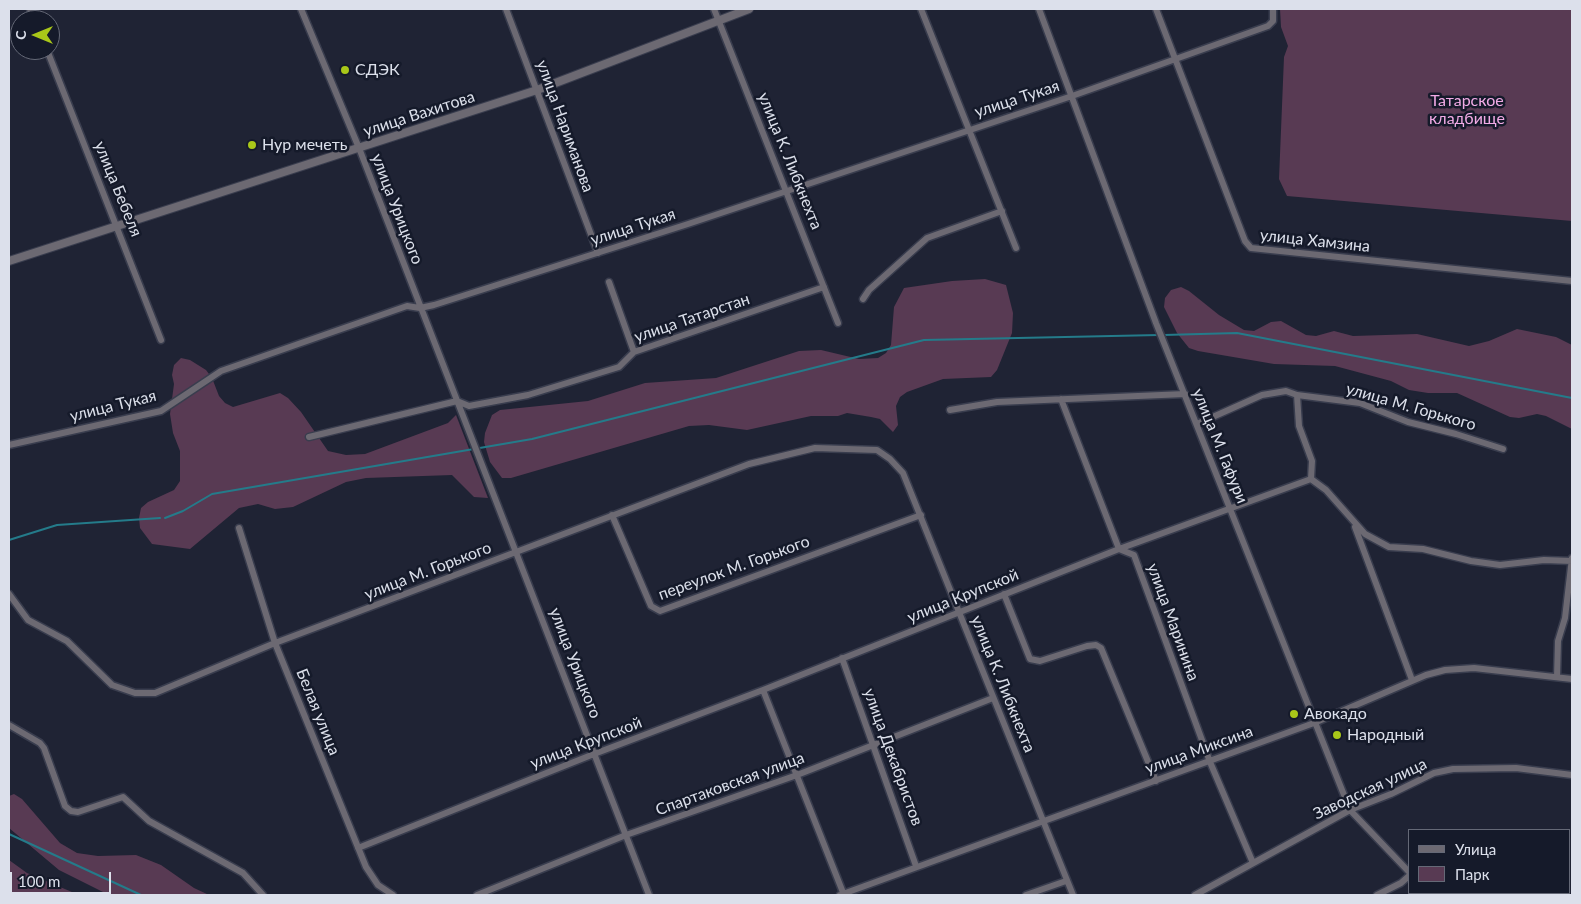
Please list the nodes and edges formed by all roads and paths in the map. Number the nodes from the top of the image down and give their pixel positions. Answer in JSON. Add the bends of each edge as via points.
{"nodes":[{"id":1,"x":301,"y":9,"type":"edge"},
{"id":2,"x":506,"y":9,"type":"edge"},
{"id":3,"x":714,"y":9,"type":"edge"},
{"id":4,"x":748,"y":9,"type":"edge"},
{"id":5,"x":921,"y":9,"type":"edge"},
{"id":6,"x":1039,"y":9,"type":"edge"},
{"id":7,"x":1156,"y":9,"type":"edge"},
{"id":8,"x":1273,"y":9,"type":"edge"},
{"id":9,"x":719,"y":20,"type":"junction"},
{"id":10,"x":51,"y":60,"type":"edge"},
{"id":11,"x":1175,"y":60,"type":"junction"},
{"id":12,"x":537,"y":90,"type":"junction"},
{"id":13,"x":1072,"y":96,"type":"junction"},
{"id":14,"x":969,"y":130,"type":"junction"},
{"id":15,"x":359,"y":148,"type":"junction"},
{"id":16,"x":788,"y":191,"type":"junction"},
{"id":17,"x":1002,"y":211,"type":"junction"},
{"id":18,"x":118,"y":226,"type":"junction"},
{"id":19,"x":1016,"y":248,"type":"dead end"},
{"id":20,"x":598,"y":252,"type":"junction"},
{"id":21,"x":9,"y":261,"type":"edge"},
{"id":22,"x":1572,"y":281,"type":"edge"},
{"id":23,"x":609,"y":282,"type":"dead end"},
{"id":24,"x":824,"y":287,"type":"junction"},
{"id":25,"x":863,"y":299,"type":"dead end"},
{"id":26,"x":420,"y":308,"type":"junction"},
{"id":27,"x":838,"y":323,"type":"dead end"},
{"id":28,"x":161,"y":340,"type":"dead end"},
{"id":29,"x":634,"y":352,"type":"junction"},
{"id":30,"x":1185,"y":394,"type":"junction"},
{"id":31,"x":1297,"y":395,"type":"junction"},
{"id":32,"x":1061,"y":399,"type":"junction"},
{"id":33,"x":457,"y":401,"type":"junction"},
{"id":34,"x":950,"y":410,"type":"dead end"},
{"id":35,"x":1197,"y":424,"type":"junction"},
{"id":36,"x":309,"y":437,"type":"dead end"},
{"id":37,"x":9,"y":445,"type":"edge"},
{"id":38,"x":1503,"y":450,"type":"dead end"},
{"id":39,"x":890,"y":458,"type":"joint"},
{"id":40,"x":1311,"y":480,"type":"junction"},
{"id":41,"x":1231,"y":510,"type":"junction"},
{"id":42,"x":612,"y":515,"type":"junction"},
{"id":43,"x":921,"y":515,"type":"junction"},
{"id":44,"x":1354,"y":523,"type":"junction"},
{"id":45,"x":238,"y":528,"type":"dead end"},
{"id":46,"x":1119,"y":549,"type":"junction"},
{"id":47,"x":517,"y":552,"type":"junction"},
{"id":48,"x":1572,"y":560,"type":"edge"},
{"id":49,"x":9,"y":594,"type":"edge"},
{"id":50,"x":1004,"y":594,"type":"junction"},
{"id":51,"x":960,"y":613,"type":"junction"},
{"id":52,"x":275,"y":643,"type":"junction"},
{"id":53,"x":842,"y":658,"type":"junction"},
{"id":54,"x":1557,"y":677,"type":"junction"},
{"id":55,"x":1572,"y":679,"type":"edge"},
{"id":56,"x":1412,"y":680,"type":"junction"},
{"id":57,"x":763,"y":690,"type":"junction"},
{"id":58,"x":993,"y":698,"type":"junction"},
{"id":59,"x":1314,"y":723,"type":"junction"},
{"id":60,"x":9,"y":725,"type":"edge"},
{"id":61,"x":874,"y":746,"type":"junction"},
{"id":62,"x":594,"y":754,"type":"junction"},
{"id":63,"x":1210,"y":762,"type":"junction"},
{"id":64,"x":1572,"y":774,"type":"edge"},
{"id":65,"x":797,"y":775,"type":"junction"},
{"id":66,"x":1156,"y":781,"type":"junction"},
{"id":67,"x":1350,"y":810,"type":"junction"},
{"id":68,"x":1044,"y":822,"type":"junction"},
{"id":69,"x":626,"y":835,"type":"junction"},
{"id":70,"x":358,"y":848,"type":"junction"},
{"id":71,"x":1253,"y":863,"type":"junction"},
{"id":72,"x":916,"y":866,"type":"junction"},
{"id":73,"x":1408,"y":872,"type":"edge"},
{"id":74,"x":1408,"y":876,"type":"edge"},
{"id":75,"x":1066,"y":881,"type":"junction"},
{"id":76,"x":263,"y":895,"type":"edge"},
{"id":77,"x":393,"y":895,"type":"edge"},
{"id":78,"x":477,"y":895,"type":"edge"},
{"id":79,"x":649,"y":895,"type":"edge"},
{"id":80,"x":843,"y":895,"type":"edge"},
{"id":81,"x":1026,"y":895,"type":"edge"},
{"id":82,"x":1073,"y":895,"type":"edge"},
{"id":83,"x":1195,"y":895,"type":"edge"},
{"id":84,"x":1377,"y":895,"type":"edge"}],
"edges":[{"from":1,"to":15,"type":"street","name":"улица Урицкого"},
{"from":2,"to":12,"type":"street","name":"улица Нариманова"},
{"from":3,"to":9,"type":"street","name":"улица К. Либкнехта"},
{"from":4,"to":9,"type":"street","name":"улица Вахитова"},
{"from":5,"to":14,"type":"street"},
{"from":6,"to":13,"type":"street","name":"улица М. Гафури"},
{"from":7,"to":11,"type":"street","name":"улица Хамзина"},
{"from":8,"to":11,"type":"street","name":"улица Тукая","via":[[1273,21],[1268,26]]},
{"from":9,"to":12,"type":"street","name":"улица Вахитова"},
{"from":9,"to":16,"type":"street","name":"улица К. Либкнехта"},
{"from":10,"to":18,"type":"street","name":"улица Бебеля"},
{"from":11,"to":13,"type":"street","name":"улица Тукая"},
{"from":11,"to":22,"type":"street","name":"улица Хамзина","via":[[1245,241],[1251,248]]},
{"from":12,"to":15,"type":"street","name":"улица Вахитова"},
{"from":12,"to":20,"type":"street","name":"улица Нариманова"},
{"from":13,"to":14,"type":"street","name":"улица Тукая"},
{"from":13,"to":30,"type":"street","name":"улица М. Гафури"},
{"from":14,"to":16,"type":"street","name":"улица Тукая"},
{"from":14,"to":17,"type":"street"},
{"from":15,"to":18,"type":"street","name":"улица Вахитова"},
{"from":15,"to":26,"type":"street","name":"улица Урицкого"},
{"from":16,"to":20,"type":"street","name":"улица Тукая"},
{"from":16,"to":24,"type":"street","name":"улица К. Либкнехта"},
{"from":17,"to":19,"type":"street"},
{"from":17,"to":25,"type":"street","via":[[927,238],[868,290]]},
{"from":18,"to":21,"type":"street","name":"улица Вахитова"},
{"from":18,"to":28,"type":"street","name":"улица Бебеля"},
{"from":20,"to":26,"type":"street","name":"улица Тукая"},
{"from":23,"to":29,"type":"street"},
{"from":24,"to":27,"type":"street","name":"улица К. Либкнехта"},
{"from":24,"to":29,"type":"street","name":"улица Татарстан"},
{"from":26,"to":33,"type":"street","name":"улица Урицкого"},
{"from":26,"to":37,"type":"street","name":"улица Тукая","via":[[407,306],[221,371],[161,411]]},
{"from":29,"to":33,"type":"street","name":"улица Татарстан","via":[[620,367],[528,395],[470,406]]},
{"from":30,"to":32,"type":"street"},
{"from":30,"to":35,"type":"street","name":"улица М. Гафури"},
{"from":31,"to":35,"type":"street","name":"улица М. Горького","via":[[1286,391],[1262,395]]},
{"from":31,"to":38,"type":"street","name":"улица М. Горького","via":[[1360,403],[1408,422]]},
{"from":31,"to":40,"type":"street","via":[[1299,426],[1312,461]]},
{"from":32,"to":34,"type":"street","via":[[997,402]]},
{"from":32,"to":46,"type":"street"},
{"from":33,"to":36,"type":"street"},
{"from":33,"to":47,"type":"street","name":"улица Урицкого"},
{"from":35,"to":41,"type":"street","name":"улица М. Гафури"},
{"from":39,"to":42,"type":"street","name":"улица М. Горького","via":[[877,450],[859,448],[799,450],[749,464]]},
{"from":39,"to":43,"type":"street","name":"улица К. Либкнехта","via":[[903,473]]},
{"from":40,"to":41,"type":"street","name":"улица Крупской"},
{"from":40,"to":44,"type":"street","via":[[1326,490]]},
{"from":41,"to":46,"type":"street","name":"улица Крупской"},
{"from":41,"to":59,"type":"street","name":"улица М. Гафури"},
{"from":42,"to":43,"type":"street","name":"переулок М. Горького","via":[[651,606],[660,611]]},
{"from":42,"to":47,"type":"street","name":"улица М. Горького"},
{"from":43,"to":51,"type":"street","name":"улица К. Либкнехта"},
{"from":44,"to":48,"type":"street","via":[[1365,534],[1389,547],[1423,549],[1481,563],[1500,565]]},
{"from":44,"to":56,"type":"street"},
{"from":45,"to":52,"type":"street","name":"Белая улица"},
{"from":46,"to":50,"type":"street","name":"улица Крупской"},
{"from":46,"to":63,"type":"street","name":"улица Маринина","via":[[1134,555]]},
{"from":47,"to":52,"type":"street","name":"улица М. Горького"},
{"from":47,"to":62,"type":"street","name":"улица Урицкого"},
{"from":48,"to":54,"type":"street","via":[[1565,618],[1558,641]]},
{"from":49,"to":52,"type":"street","name":"улица М. Горького","via":[[28,620],[67,641],[102,679],[112,686],[135,693],[165,690]]},
{"from":50,"to":51,"type":"street","name":"улица Крупской"},
{"from":50,"to":66,"type":"street","via":[[1030,659],[1047,659],[1087,646],[1101,648]]},
{"from":51,"to":53,"type":"street","name":"улица Крупской"},
{"from":51,"to":58,"type":"street","name":"улица К. Либкнехта"},
{"from":52,"to":70,"type":"street","name":"Белая улица"},
{"from":53,"to":57,"type":"street","name":"улица Крупской"},
{"from":53,"to":61,"type":"street","name":"улица Декабристов"},
{"from":54,"to":55,"type":"street","name":"улица Миксина"},
{"from":54,"to":56,"type":"street","name":"улица Миксина","via":[[1460,668]]},
{"from":56,"to":59,"type":"street","name":"улица Миксина"},
{"from":57,"to":62,"type":"street","name":"улица Крупской"},
{"from":57,"to":65,"type":"street"},
{"from":58,"to":61,"type":"street","name":"Спартаковская улица"},
{"from":58,"to":68,"type":"street","name":"улица К. Либкнехта"},
{"from":59,"to":63,"type":"street","name":"улица Миксина"},
{"from":59,"to":67,"type":"street","name":"улица М. Гафури"},
{"from":60,"to":76,"type":"street","via":[[44,748],[65,806],[71,811],[78,812],[123,797],[149,821],[244,873]]},
{"from":61,"to":65,"type":"street","name":"Спартаковская улица"},
{"from":61,"to":72,"type":"street","name":"улица Декабристов"},
{"from":62,"to":69,"type":"street","name":"улица Урицкого"},
{"from":62,"to":70,"type":"street","name":"улица Крупской"},
{"from":63,"to":66,"type":"street","name":"улица Миксина"},
{"from":63,"to":71,"type":"street","name":"улица Маринина"},
{"from":64,"to":67,"type":"street","name":"Заводская улица","via":[[1516,768],[1453,769],[1434,773]]},
{"from":65,"to":69,"type":"street","name":"Спартаковская улица"},
{"from":65,"to":80,"type":"street"},
{"from":66,"to":68,"type":"street","name":"улица Миксина"},
{"from":67,"to":71,"type":"street","name":"Заводская улица"},
{"from":67,"to":73,"type":"street","name":"улица М. Гафури"},
{"from":68,"to":72,"type":"street","name":"улица Миксина"},
{"from":68,"to":75,"type":"street","name":"улица К. Либкнехта"},
{"from":69,"to":78,"type":"street","name":"Спартаковская улица"},
{"from":69,"to":79,"type":"street","name":"улица Урицкого"},
{"from":70,"to":77,"type":"street","name":"Белая улица","via":[[378,885]]},
{"from":71,"to":83,"type":"street","name":"Заводская улица"},
{"from":72,"to":80,"type":"street","name":"улица Миксина"},
{"from":74,"to":84,"type":"street"},
{"from":75,"to":81,"type":"street"},
{"from":75,"to":82,"type":"street","name":"улица К. Либкнехта"}]}
